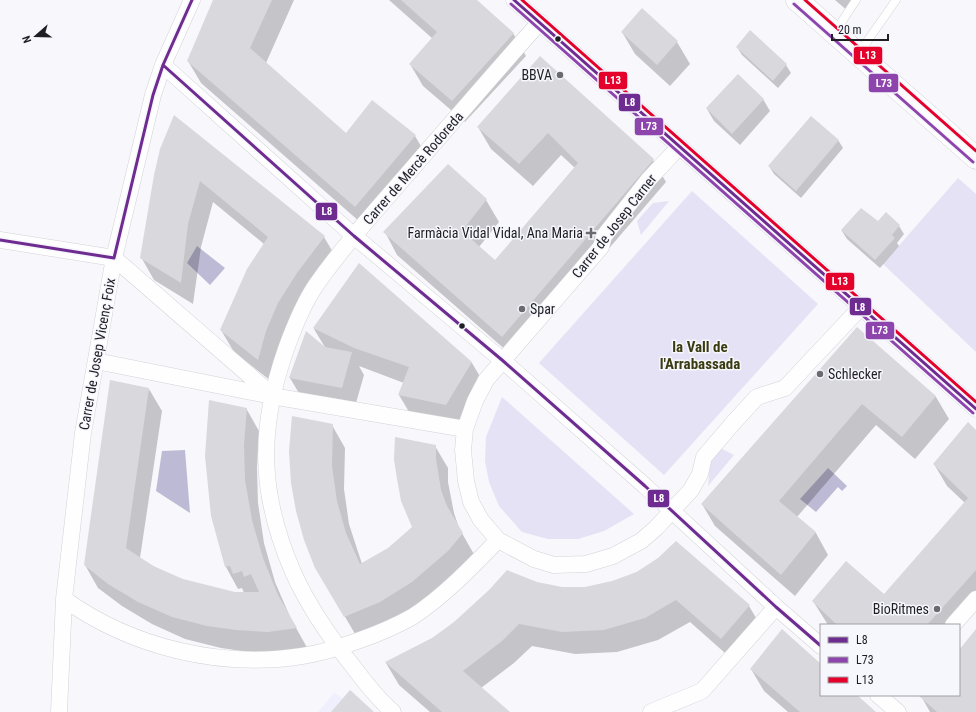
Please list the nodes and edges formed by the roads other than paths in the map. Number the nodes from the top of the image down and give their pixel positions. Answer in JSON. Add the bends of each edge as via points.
{"nodes":[{"id":1,"x":192,"y":0,"type":"edge"},
{"id":2,"x":514,"y":0,"type":"edge"},
{"id":3,"x":797,"y":0,"type":"edge"},
{"id":4,"x":856,"y":0,"type":"edge"},
{"id":5,"x":896,"y":0,"type":"edge"},
{"id":6,"x":540,"y":22,"type":"junction"},
{"id":7,"x":834,"y":32,"type":"junction"},
{"id":8,"x":858,"y":54,"type":"junction"},
{"id":9,"x":163,"y":65,"type":"junction"},
{"id":10,"x":679,"y":148,"type":"junction"},
{"id":11,"x":976,"y":158,"type":"edge"},
{"id":12,"x":354,"y":236,"type":"junction"},
{"id":13,"x":0,"y":240,"type":"edge"},
{"id":14,"x":114,"y":258,"type":"junction"},
{"id":15,"x":861,"y":307,"type":"junction"},
{"id":16,"x":502,"y":360,"type":"junction"},
{"id":17,"x":96,"y":362,"type":"junction"},
{"id":18,"x":272,"y":396,"type":"junction"},
{"id":19,"x":976,"y":409,"type":"edge"},
{"id":20,"x":465,"y":429,"type":"junction"},
{"id":21,"x":672,"y":511,"type":"junction"},
{"id":22,"x":498,"y":540,"type":"junction"},
{"id":23,"x":64,"y":599,"type":"junction"},
{"id":24,"x":976,"y":599,"type":"edge"},
{"id":25,"x":776,"y":607,"type":"junction"},
{"id":26,"x":954,"y":624,"type":"edge"},
{"id":27,"x":820,"y":645,"type":"edge"},
{"id":28,"x":338,"y":648,"type":"junction"},
{"id":29,"x":59,"y":712,"type":"edge"},
{"id":30,"x":393,"y":712,"type":"edge"},
{"id":31,"x":651,"y":712,"type":"edge"}],
"edges":[{"from":1,"to":9,"type":"street","name":"Carrer de Josep Vicenç Foix"},
{"from":2,"to":6,"type":"street"},
{"from":3,"to":7,"type":"main road"},
{"from":4,"to":7,"type":"lane"},
{"from":5,"to":8,"type":"lane"},
{"from":6,"to":10,"type":"street"},
{"from":6,"to":12,"type":"street","name":"Carrer de Mercè Rodoreda"},
{"from":7,"to":8,"type":"main road"},
{"from":8,"to":11,"type":"main road"},
{"from":9,"to":12,"type":"street"},
{"from":9,"to":14,"type":"street","name":"Carrer de Josep Vicenç Foix","via":[[153,95]]},
{"from":10,"to":15,"type":"street"},
{"from":10,"to":16,"type":"street","name":"Carrer de Josep Carner","via":[[649,179],[604,236],[601,247]]},
{"from":12,"to":16,"type":"street"},
{"from":12,"to":18,"type":"street","name":"Carrer de Mercè Rodoreda","via":[[315,287],[297,321]]},
{"from":13,"to":14,"type":"street"},
{"from":14,"to":17,"type":"street","name":"Carrer de Josep Vicenç Foix"},
{"from":14,"to":18,"type":"street"},
{"from":15,"to":19,"type":"street"},
{"from":15,"to":21,"type":"street","via":[[785,388],[757,397],[704,458],[700,474],[691,490]]},
{"from":16,"to":20,"type":"street","name":"Carrer de Josep Carner","via":[[486,380]]},
{"from":16,"to":21,"type":"street"},
{"from":17,"to":18,"type":"street"},
{"from":17,"to":23,"type":"street","name":"Carrer de Josep Vicenç Foix","via":[[83,433]]},
{"from":18,"to":20,"type":"street"},
{"from":18,"to":28,"type":"street","name":"Carrer de Mercè Rodoreda","via":[[265,435],[267,482],[273,516],[299,585],[320,623]]},
{"from":20,"to":22,"type":"street","name":"Carrer de Josep Carner","via":[[462,450],[471,502],[480,520]]},
{"from":21,"to":22,"type":"street","via":[[641,541],[613,556],[586,564],[554,565],[534,559]]},
{"from":21,"to":25,"type":"street"},
{"from":22,"to":28,"type":"street","via":[[474,564],[412,616],[377,634]]},
{"from":23,"to":28,"type":"street","via":[[83,613],[116,630],[154,644],[193,654],[264,660],[302,656]]},
{"from":23,"to":29,"type":"street","name":"Carrer de Josep Vicenç Foix"},
{"from":24,"to":26,"type":"street"},
{"from":25,"to":27,"type":"street"},
{"from":25,"to":31,"type":"street","via":[[702,691]]},
{"from":28,"to":30,"type":"street","name":"Carrer de Mercè Rodoreda","via":[[379,700]]}]}
